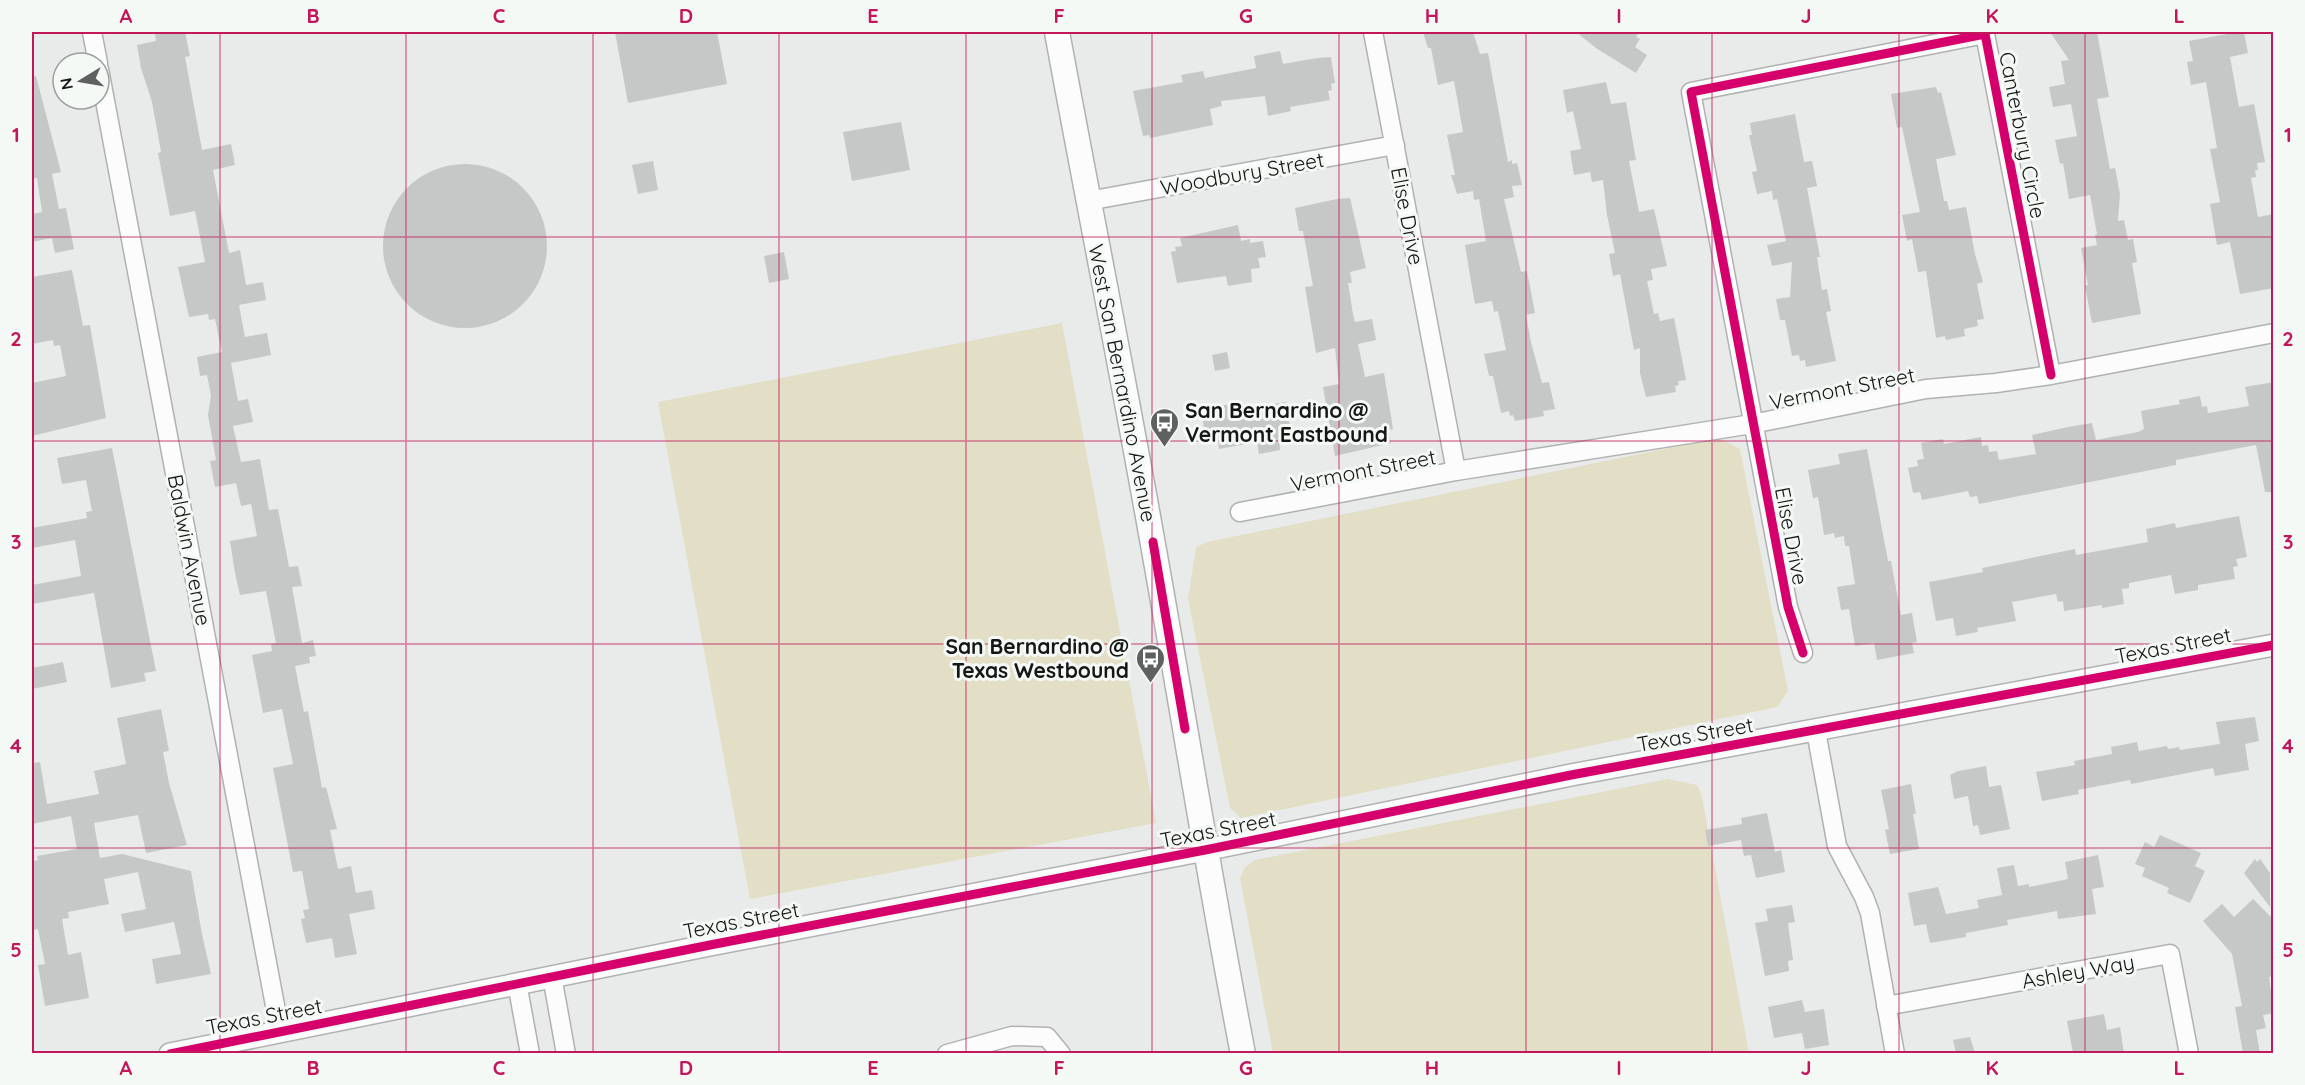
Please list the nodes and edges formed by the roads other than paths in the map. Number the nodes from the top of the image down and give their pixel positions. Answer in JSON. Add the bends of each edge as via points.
{"nodes":[{"id":1,"x":92,"y":32,"type":"edge"},
{"id":2,"x":1057,"y":32,"type":"edge"},
{"id":3,"x":1373,"y":32,"type":"edge"},
{"id":4,"x":96,"y":51,"type":"edge"},
{"id":5,"x":107,"y":111,"type":"edge"},
{"id":6,"x":1395,"y":145,"type":"junction"},
{"id":7,"x":1088,"y":201,"type":"junction"},
{"id":8,"x":2274,"y":333,"type":"edge"},
{"id":9,"x":2051,"y":375,"type":"junction"},
{"id":10,"x":1752,"y":424,"type":"junction"},
{"id":11,"x":1456,"y":471,"type":"junction"},
{"id":12,"x":1240,"y":512,"type":"dead end"},
{"id":13,"x":2274,"y":645,"type":"edge"},
{"id":14,"x":1803,"y":653,"type":"dead end"},
{"id":15,"x":1816,"y":731,"type":"junction"},
{"id":16,"x":1204,"y":850,"type":"junction"},
{"id":17,"x":552,"y":976,"type":"junction"},
{"id":18,"x":517,"y":983,"type":"junction"},
{"id":19,"x":1886,"y":1006,"type":"junction"},
{"id":20,"x":280,"y":1032,"type":"junction"},
{"id":21,"x":170,"y":1053,"type":"edge"},
{"id":22,"x":530,"y":1053,"type":"edge"},
{"id":23,"x":567,"y":1053,"type":"edge"},
{"id":24,"x":947,"y":1053,"type":"edge"},
{"id":25,"x":1061,"y":1053,"type":"edge"},
{"id":26,"x":1243,"y":1053,"type":"edge"},
{"id":27,"x":1895,"y":1053,"type":"edge"},
{"id":28,"x":2189,"y":1053,"type":"edge"}],
"edges":[{"from":1,"to":4,"type":"street"},
{"from":2,"to":7,"type":"main road","name":"West San Bernardino Avenue"},
{"from":3,"to":6,"type":"street","name":"Elise Drive"},
{"from":5,"to":20,"type":"street","name":"Baldwin Avenue"},
{"from":6,"to":7,"type":"street","name":"Woodbury Street"},
{"from":6,"to":11,"type":"street","name":"Elise Drive"},
{"from":7,"to":16,"type":"main road","name":"West San Bernardino Avenue","via":[[1109,297]]},
{"from":8,"to":9,"type":"street","name":"Vermont Street"},
{"from":9,"to":10,"type":"street","name":"Vermont Street","via":[[1926,389]]},
{"from":9,"to":10,"type":"street","name":"Canterbury Circle","via":[[1985,34],[1691,92]]},
{"from":10,"to":11,"type":"street","name":"Vermont Street"},
{"from":10,"to":14,"type":"street","name":"Elise Drive","via":[[1788,607]]},
{"from":11,"to":12,"type":"street","name":"Vermont Street"},
{"from":13,"to":15,"type":"street","name":"Texas Street"},
{"from":15,"to":16,"type":"street","name":"Texas Street","via":[[1571,774]]},
{"from":15,"to":19,"type":"street","via":[[1837,846],[1870,913]]},
{"from":16,"to":17,"type":"street","name":"Texas Street"},
{"from":16,"to":26,"type":"main road","name":"West San Bernardino Avenue"},
{"from":17,"to":18,"type":"street","name":"Texas Street"},
{"from":17,"to":23,"type":"street"},
{"from":18,"to":20,"type":"street","name":"Texas Street"},
{"from":18,"to":22,"type":"street"},
{"from":19,"to":27,"type":"street"},
{"from":19,"to":28,"type":"street","name":"Ashley Way","via":[[2170,954]]},
{"from":20,"to":21,"type":"street","name":"Texas Street"},
{"from":24,"to":25,"type":"street","via":[[1012,1036],[1047,1037]]}]}
